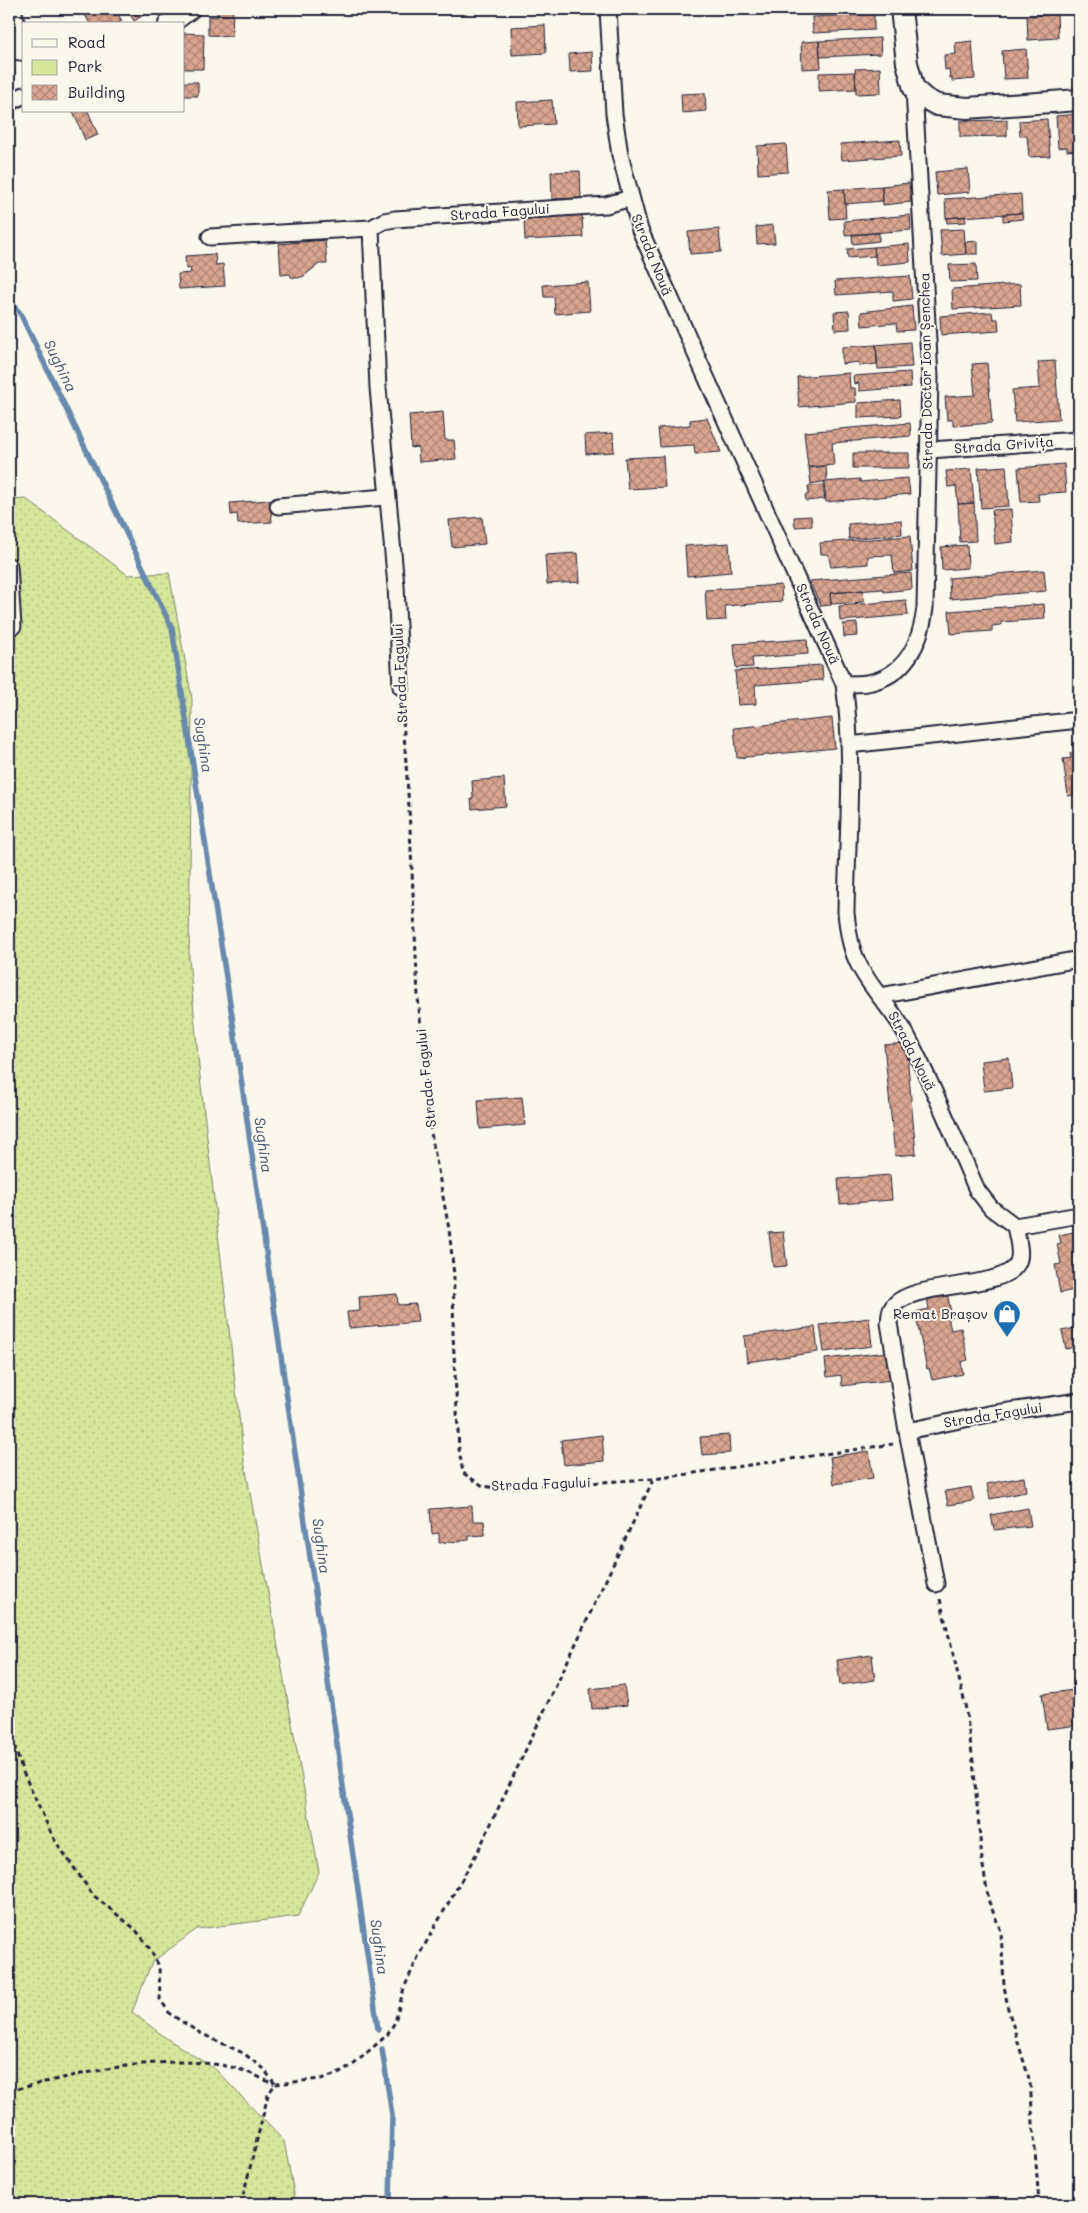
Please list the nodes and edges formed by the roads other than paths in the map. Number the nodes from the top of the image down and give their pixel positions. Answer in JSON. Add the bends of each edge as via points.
{"nodes":[{"id":1,"x":13,"y":9,"type":"edge"},
{"id":2,"x":189,"y":9,"type":"edge"},
{"id":3,"x":608,"y":9,"type":"edge"},
{"id":4,"x":901,"y":9,"type":"edge"},
{"id":5,"x":172,"y":22,"type":"edge"},
{"id":6,"x":18,"y":50,"type":"edge"},
{"id":7,"x":914,"y":89,"type":"junction"},
{"id":8,"x":22,"y":96,"type":"edge"},
{"id":9,"x":1079,"y":100,"type":"edge"},
{"id":10,"x":9,"y":103,"type":"edge"},
{"id":11,"x":630,"y":198,"type":"junction"},
{"id":12,"x":371,"y":228,"type":"junction"},
{"id":13,"x":210,"y":237,"type":"dead end"},
{"id":14,"x":1079,"y":440,"type":"edge"},
{"id":15,"x":929,"y":450,"type":"junction"},
{"id":16,"x":386,"y":497,"type":"junction"},
{"id":17,"x":278,"y":506,"type":"dead end"},
{"id":18,"x":9,"y":566,"type":"edge"},
{"id":19,"x":13,"y":626,"type":"dead end"},
{"id":20,"x":844,"y":684,"type":"junction"},
{"id":21,"x":401,"y":688,"type":"road end"},
{"id":22,"x":1079,"y":720,"type":"edge"},
{"id":23,"x":849,"y":744,"type":"junction"},
{"id":24,"x":1079,"y":959,"type":"edge"},
{"id":25,"x":880,"y":996,"type":"junction"},
{"id":26,"x":1079,"y":1214,"type":"edge"},
{"id":27,"x":1015,"y":1226,"type":"junction"},
{"id":28,"x":1079,"y":1401,"type":"edge"},
{"id":29,"x":908,"y":1437,"type":"junction"},
{"id":30,"x":936,"y":1584,"type":"road end"}],
"edges":[{"from":1,"to":6,"type":"street"},
{"from":2,"to":5,"type":"main road"},
{"from":3,"to":11,"type":"street","name":"Strada Nouă","via":[[614,114]]},
{"from":4,"to":7,"type":"main road","name":"Strada Doctor Ioan Șenchea","via":[[907,63]]},
{"from":7,"to":9,"type":"main road","via":[[931,102],[967,108]]},
{"from":7,"to":15,"type":"street","name":"Strada Doctor Ioan Șenchea","via":[[929,368]]},
{"from":8,"to":10,"type":"street"},
{"from":11,"to":12,"type":"street","name":"Strada Fagului","via":[[606,205],[395,219]]},
{"from":11,"to":20,"type":"street","name":"Strada Nouă","via":[[651,258]]},
{"from":12,"to":13,"type":"street","name":"Strada Fagului"},
{"from":12,"to":16,"type":"street","name":"Strada Fagului"},
{"from":14,"to":15,"type":"street","name":"Strada Grivița"},
{"from":15,"to":20,"type":"street","name":"Strada Doctor Ioan Șenchea","via":[[925,608],[917,645],[892,673],[868,683]]},
{"from":16,"to":17,"type":"street"},
{"from":16,"to":21,"type":"street","name":"Strada Fagului","via":[[396,586]]},
{"from":18,"to":19,"type":"street"},
{"from":20,"to":23,"type":"street","name":"Strada Nouă"},
{"from":22,"to":23,"type":"street"},
{"from":23,"to":25,"type":"street","name":"Strada Nouă","via":[[846,913],[857,962]]},
{"from":24,"to":25,"type":"street"},
{"from":25,"to":27,"type":"street","name":"Strada Nouă","via":[[906,1034],[977,1190],[991,1208]]},
{"from":26,"to":27,"type":"street"},
{"from":27,"to":29,"type":"street","via":[[1020,1254],[1018,1264],[1011,1272],[910,1295],[898,1301],[891,1310],[889,1323]]},
{"from":28,"to":29,"type":"street","name":"Strada Fagului","via":[[989,1414]]},
{"from":29,"to":30,"type":"street"}]}
